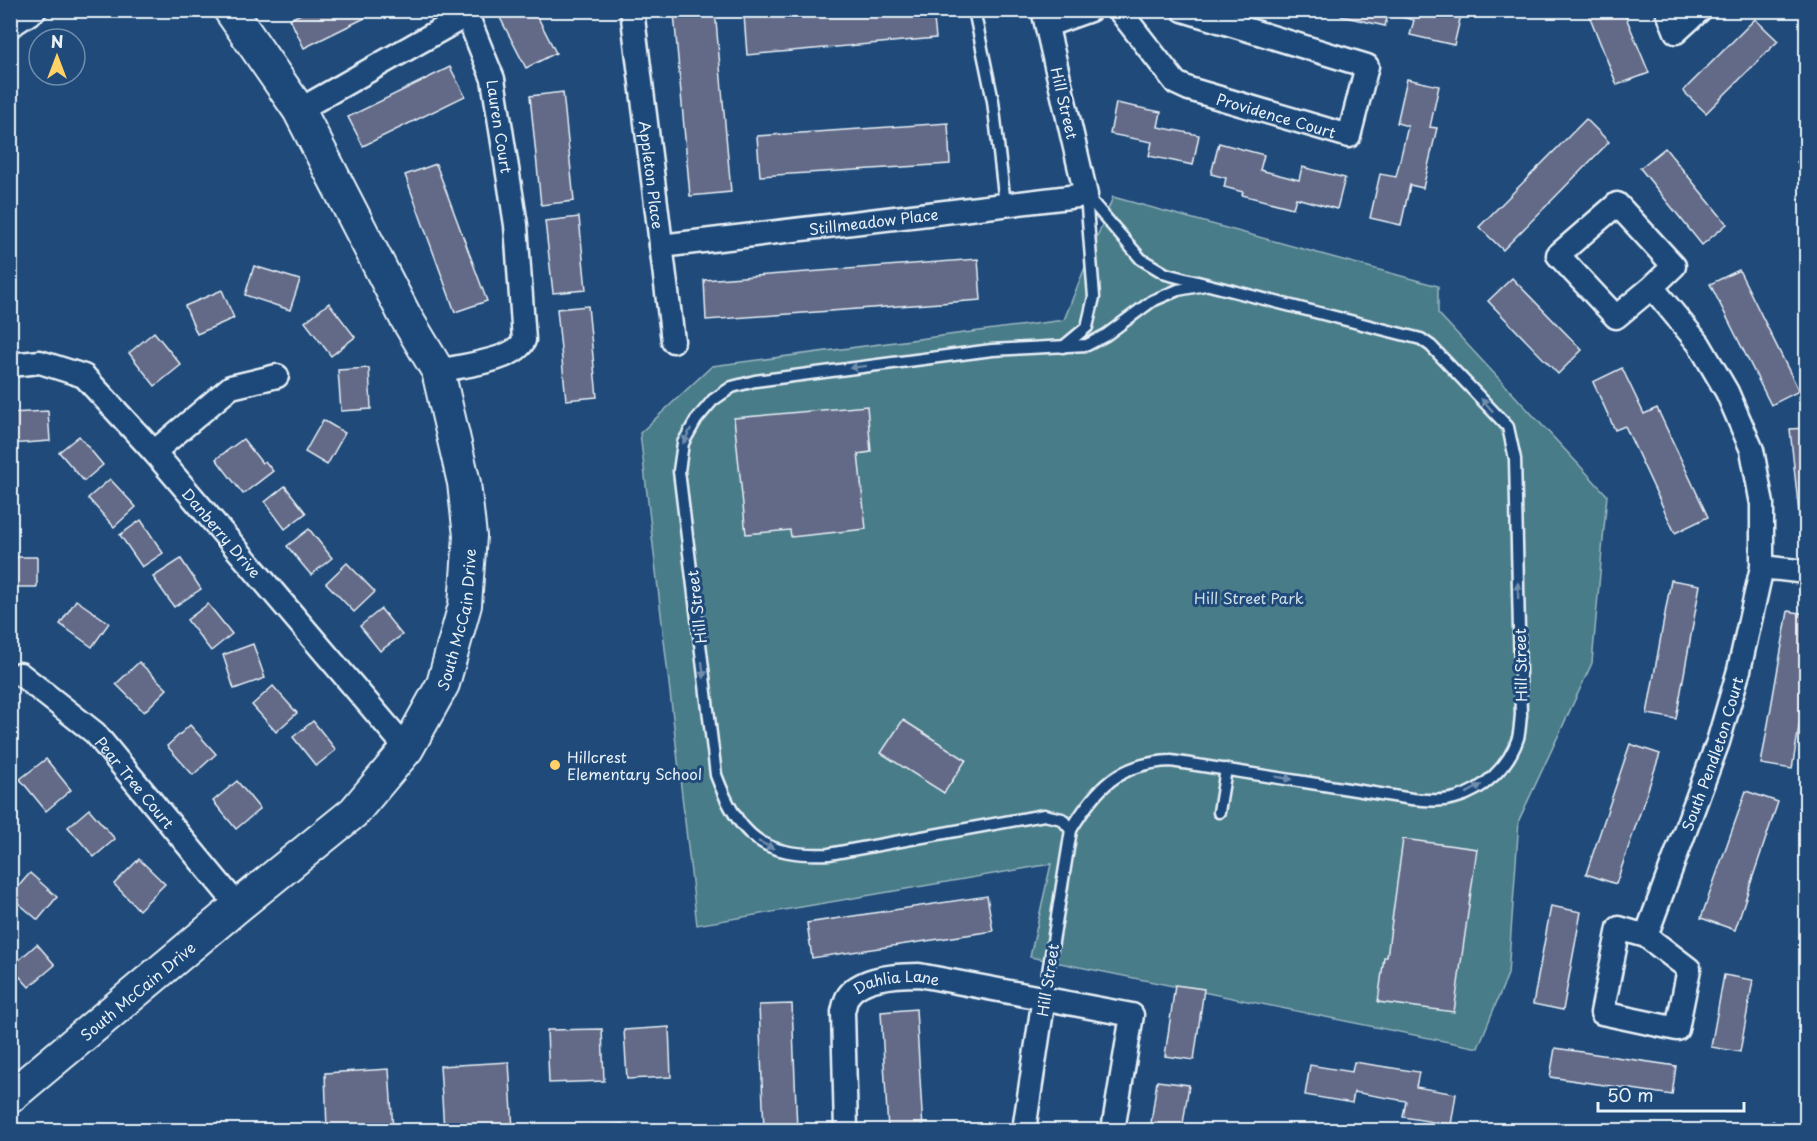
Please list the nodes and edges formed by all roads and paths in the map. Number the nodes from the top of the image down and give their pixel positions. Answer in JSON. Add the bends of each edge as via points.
{"nodes":[{"id":1,"x":35,"y":10,"type":"edge"},
{"id":2,"x":230,"y":10,"type":"edge"},
{"id":3,"x":632,"y":10,"type":"edge"},
{"id":4,"x":974,"y":10,"type":"edge"},
{"id":5,"x":1090,"y":10,"type":"edge"},
{"id":6,"x":1119,"y":10,"type":"edge"},
{"id":7,"x":1183,"y":10,"type":"edge"},
{"id":8,"x":1667,"y":10,"type":"edge"},
{"id":9,"x":1700,"y":10,"type":"edge"},
{"id":10,"x":1046,"y":18,"type":"edge"},
{"id":11,"x":10,"y":26,"type":"edge"},
{"id":12,"x":299,"y":110,"type":"junction"},
{"id":13,"x":1086,"y":195,"type":"junction"},
{"id":14,"x":1005,"y":204,"type":"junction"},
{"id":15,"x":660,"y":246,"type":"junction"},
{"id":16,"x":1210,"y":284,"type":"junction"},
{"id":17,"x":1652,"y":287,"type":"junction"},
{"id":18,"x":673,"y":341,"type":"dead end"},
{"id":19,"x":1062,"y":348,"type":"junction"},
{"id":20,"x":10,"y":365,"type":"edge"},
{"id":21,"x":438,"y":371,"type":"junction"},
{"id":22,"x":277,"y":376,"type":"dead end"},
{"id":23,"x":154,"y":452,"type":"junction"},
{"id":24,"x":1762,"y":567,"type":"junction"},
{"id":25,"x":1806,"y":572,"type":"edge"},
{"id":26,"x":20,"y":674,"type":"dead end"},
{"id":27,"x":407,"y":749,"type":"junction"},
{"id":28,"x":1226,"y":769,"type":"junction"},
{"id":29,"x":1218,"y":812,"type":"dead end"},
{"id":30,"x":1071,"y":830,"type":"junction"},
{"id":31,"x":238,"y":906,"type":"junction"},
{"id":32,"x":1646,"y":936,"type":"junction"},
{"id":33,"x":1044,"y":997,"type":"junction"},
{"id":34,"x":10,"y":1097,"type":"edge"},
{"id":35,"x":846,"y":1131,"type":"edge"},
{"id":36,"x":1024,"y":1131,"type":"edge"},
{"id":37,"x":1113,"y":1131,"type":"edge"}],
"edges":[{"from":1,"to":11,"type":"street"},
{"from":2,"to":12,"type":"street","name":"South McCain Drive"},
{"from":3,"to":15,"type":"street","name":"Appleton Place"},
{"from":4,"to":14,"type":"lane","via":[[993,102]]},
{"from":5,"to":10,"type":"street"},
{"from":6,"to":7,"type":"street","name":"Providence Court","via":[[1176,83],[1349,136],[1367,66]]},
{"from":8,"to":9,"type":"street","via":[[1676,32]]},
{"from":10,"to":13,"type":"street","name":"Hill Street"},
{"from":12,"to":21,"type":"street","name":"South McCain Drive","via":[[405,316]]},
{"from":12,"to":21,"type":"street","name":"Lauren Court","via":[[467,15],[493,79],[516,225],[524,340],[509,356]]},
{"from":13,"to":14,"type":"street","name":"Stillmeadow Place"},
{"from":13,"to":16,"type":"lane","name":"Hill Street","via":[[1142,259],[1166,274]]},
{"from":13,"to":19,"type":"lane","name":"Hill Street","via":[[1094,297],[1087,327]]},
{"from":14,"to":15,"type":"street","name":"Stillmeadow Place"},
{"from":15,"to":18,"type":"street","name":"Appleton Place"},
{"from":16,"to":19,"type":"lane","name":"Hill Street","via":[[1178,290],[1152,301],[1087,345]]},
{"from":28,"to":16,"type":"lane","name":"Hill Street","one_way":true,"via":[[1432,800],[1455,799],[1476,790],[1496,774],[1518,738],[1521,715],[1515,459],[1508,427],[1421,339]]},
{"from":17,"to":17,"type":"street","via":[[1674,266],[1617,204],[1558,255],[1616,317]]},
{"from":17,"to":24,"type":"street","name":"South Pendleton Court","via":[[1699,344],[1727,392],[1752,450],[1762,504]]},
{"from":19,"to":30,"type":"lane","name":"Hill Street","one_way":true,"via":[[992,350],[732,387],[713,400],[696,420],[683,443],[679,471],[716,774],[735,817],[759,842],[782,852],[829,854],[1044,815],[1062,819]]},
{"from":20,"to":23,"type":"street","name":"Danberry Drive","via":[[40,362],[84,376]]},
{"from":21,"to":27,"type":"street","name":"South McCain Drive","via":[[464,483],[470,536],[465,605],[443,684]]},
{"from":22,"to":23,"type":"street","via":[[231,387]]},
{"from":23,"to":27,"type":"street","name":"Danberry Drive"},
{"from":24,"to":25,"type":"street"},
{"from":24,"to":32,"type":"street","name":"South Pendleton Court","via":[[1718,742]]},
{"from":26,"to":31,"type":"street","name":"Pear Tree Court","via":[[95,733]]},
{"from":27,"to":31,"type":"street","name":"South McCain Drive","via":[[354,812]]},
{"from":28,"to":29,"type":"lane"},
{"from":28,"to":30,"type":"lane","name":"Hill Street","via":[[1171,761],[1149,762],[1125,771],[1103,785]]},
{"from":30,"to":33,"type":"lane","name":"Hill Street"},
{"from":31,"to":34,"type":"street","name":"South McCain Drive"},
{"from":32,"to":32,"type":"street","via":[[1619,928],[1602,1013],[1677,1029],[1689,969]]},
{"from":33,"to":35,"type":"street","name":"Dahlia Lane","via":[[919,975],[897,975],[855,989],[846,998],[843,1012]]},
{"from":33,"to":36,"type":"street","name":"Hill Street"},
{"from":33,"to":37,"type":"street","name":"Dahlia Lane","via":[[1132,1015]]}]}
